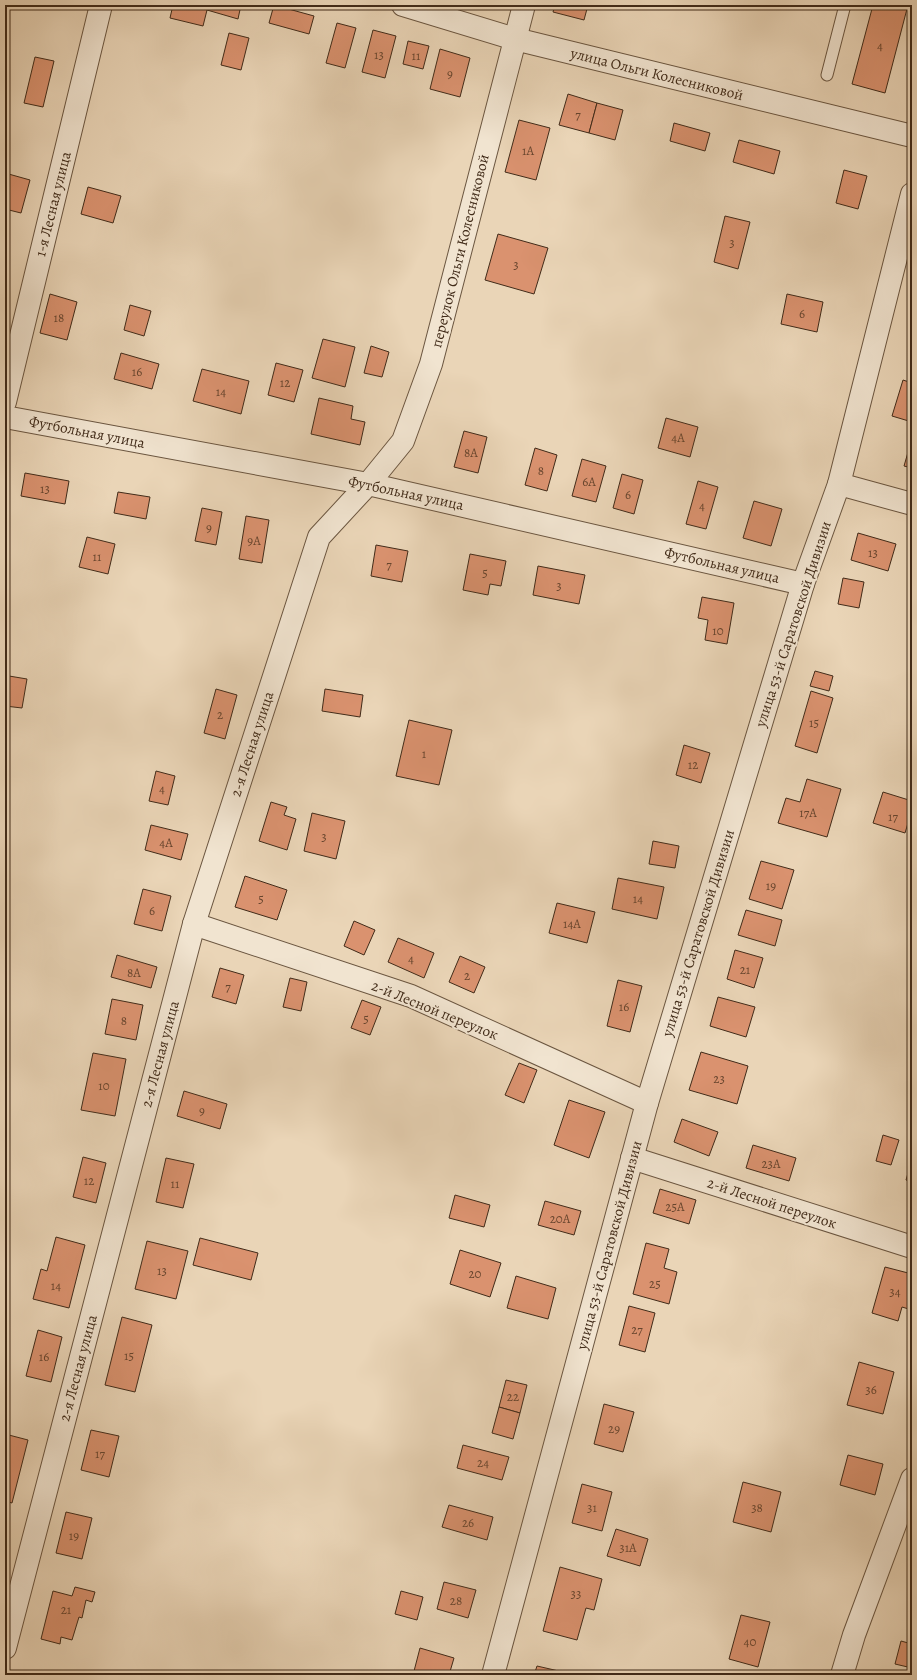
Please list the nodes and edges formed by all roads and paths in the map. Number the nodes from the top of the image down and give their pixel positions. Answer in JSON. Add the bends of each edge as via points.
{"nodes":[{"id":1,"x":101,"y":5,"type":"edge"},
{"id":2,"x":524,"y":5,"type":"edge"},
{"id":3,"x":845,"y":5,"type":"edge"},
{"id":4,"x":414,"y":7,"type":"edge"},
{"id":5,"x":515,"y":39,"type":"junction"},
{"id":6,"x":827,"y":75,"type":"dead end"},
{"id":7,"x":912,"y":136,"type":"edge"},
{"id":8,"x":912,"y":194,"type":"edge"},
{"id":9,"x":5,"y":402,"type":"edge"},
{"id":10,"x":5,"y":417,"type":"edge"},
{"id":11,"x":368,"y":484,"type":"junction"},
{"id":12,"x":839,"y":484,"type":"junction"},
{"id":13,"x":912,"y":504,"type":"edge"},
{"id":14,"x":803,"y":584,"type":"junction"},
{"id":15,"x":194,"y":924,"type":"junction"},
{"id":16,"x":647,"y":1102,"type":"junction"},
{"id":17,"x":632,"y":1158,"type":"junction"},
{"id":18,"x":912,"y":1248,"type":"edge"},
{"id":19,"x":912,"y":1479,"type":"edge"},
{"id":20,"x":6,"y":1637,"type":"edge"},
{"id":21,"x":493,"y":1675,"type":"edge"},
{"id":22,"x":842,"y":1675,"type":"edge"}],
"edges":[{"from":1,"to":9,"type":"street","name":"1-я Лесная улица"},
{"from":2,"to":5,"type":"street","name":"переулок Ольги Колесниковой"},
{"from":3,"to":6,"type":"lane"},
{"from":4,"to":5,"type":"street","name":"улица Ольги Колесниковой"},
{"from":5,"to":7,"type":"street","name":"улица Ольги Колесниковой"},
{"from":5,"to":11,"type":"street","name":"переулок Ольги Колесниковой","via":[[431,364],[403,441]]},
{"from":8,"to":12,"type":"street","name":"улица 53-й Саратовской Дивизии"},
{"from":10,"to":11,"type":"street","name":"Футбольная улица"},
{"from":11,"to":14,"type":"street","name":"Футбольная улица"},
{"from":11,"to":15,"type":"street","name":"2-я Лесная улица","via":[[319,537]]},
{"from":12,"to":13,"type":"street"},
{"from":12,"to":14,"type":"street","name":"улица 53-й Саратовской Дивизии"},
{"from":14,"to":16,"type":"street","name":"улица 53-й Саратовской Дивизии"},
{"from":15,"to":16,"type":"street","name":"2-й Лесной переулок","via":[[411,996]]},
{"from":15,"to":20,"type":"street","name":"2-я Лесная улица"},
{"from":16,"to":17,"type":"street","name":"улица 53-й Саратовской Дивизии"},
{"from":17,"to":18,"type":"street","name":"2-й Лесной переулок"},
{"from":17,"to":21,"type":"street","name":"улица 53-й Саратовской Дивизии"},
{"from":19,"to":22,"type":"street","via":[[854,1635]]}]}
